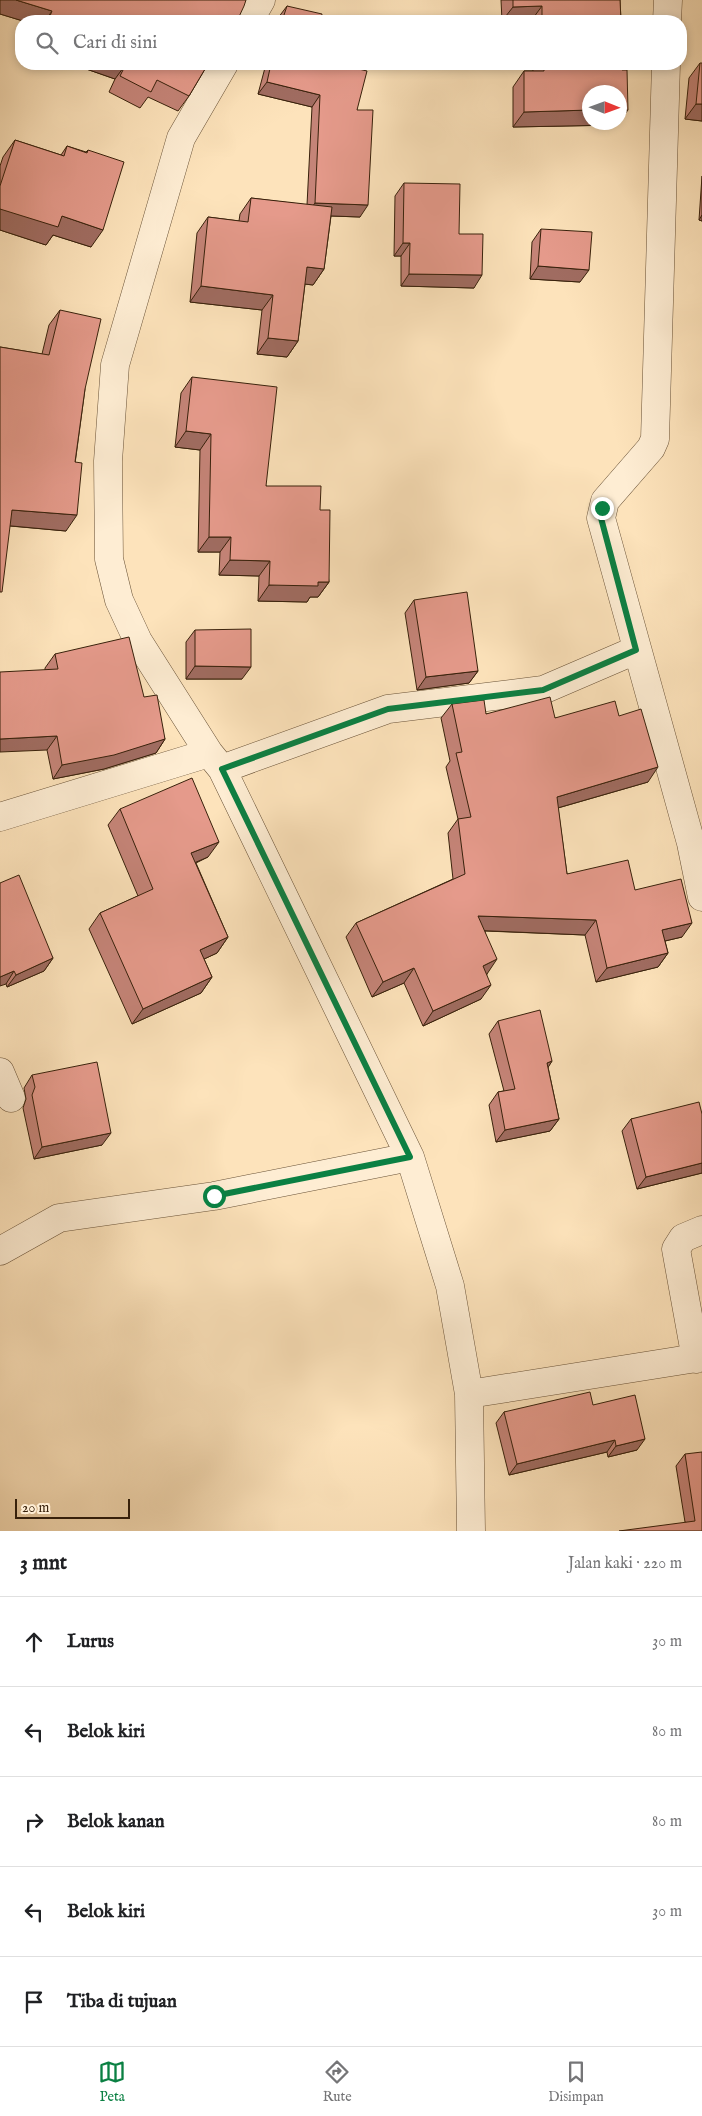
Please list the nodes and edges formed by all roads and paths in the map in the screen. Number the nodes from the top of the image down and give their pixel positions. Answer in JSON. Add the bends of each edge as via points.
{"nodes":[{"id":1,"x":261,"y":0,"type":"edge"},
{"id":2,"x":668,"y":0,"type":"edge"},
{"id":3,"x":252,"y":15,"type":"edge"},
{"id":4,"x":667,"y":15,"type":"edge"},
{"id":5,"x":221,"y":70,"type":"edge"},
{"id":6,"x":666,"y":70,"type":"edge"},
{"id":7,"x":636,"y":650,"type":"junction"},
{"id":8,"x":215,"y":761,"type":"junction"},
{"id":9,"x":0,"y":817,"type":"edge"},
{"id":10,"x":702,"y":897,"type":"edge"},
{"id":11,"x":0,"y":1072,"type":"edge"},
{"id":12,"x":10,"y":1098,"type":"dead end"},
{"id":13,"x":410,"y":1157,"type":"junction"},
{"id":14,"x":702,"y":1230,"type":"edge"},
{"id":15,"x":0,"y":1251,"type":"edge"},
{"id":16,"x":699,"y":1358,"type":"edge"},
{"id":17,"x":469,"y":1394,"type":"junction"},
{"id":18,"x":471,"y":1531,"type":"edge"}],
"edges":[{"from":1,"to":3,"type":"street"},
{"from":2,"to":4,"type":"street"},
{"from":5,"to":8,"type":"street","via":[[181,138],[115,364],[108,461],[109,560],[119,600],[138,641]]},
{"from":6,"to":7,"type":"street","via":[[655,439],[652,448],[605,501],[601,518]]},
{"from":7,"to":8,"type":"street","via":[[543,690],[388,709]]},
{"from":7,"to":10,"type":"street","via":[[691,843]]},
{"from":8,"to":9,"type":"street"},
{"from":8,"to":13,"type":"street"},
{"from":11,"to":12,"type":"street"},
{"from":13,"to":15,"type":"street","via":[[214,1196],[59,1218]]},
{"from":13,"to":17,"type":"street","via":[[450,1286]]},
{"from":14,"to":16,"type":"street","via":[[683,1238],[676,1249]]},
{"from":16,"to":17,"type":"street"},
{"from":17,"to":18,"type":"street"}]}
